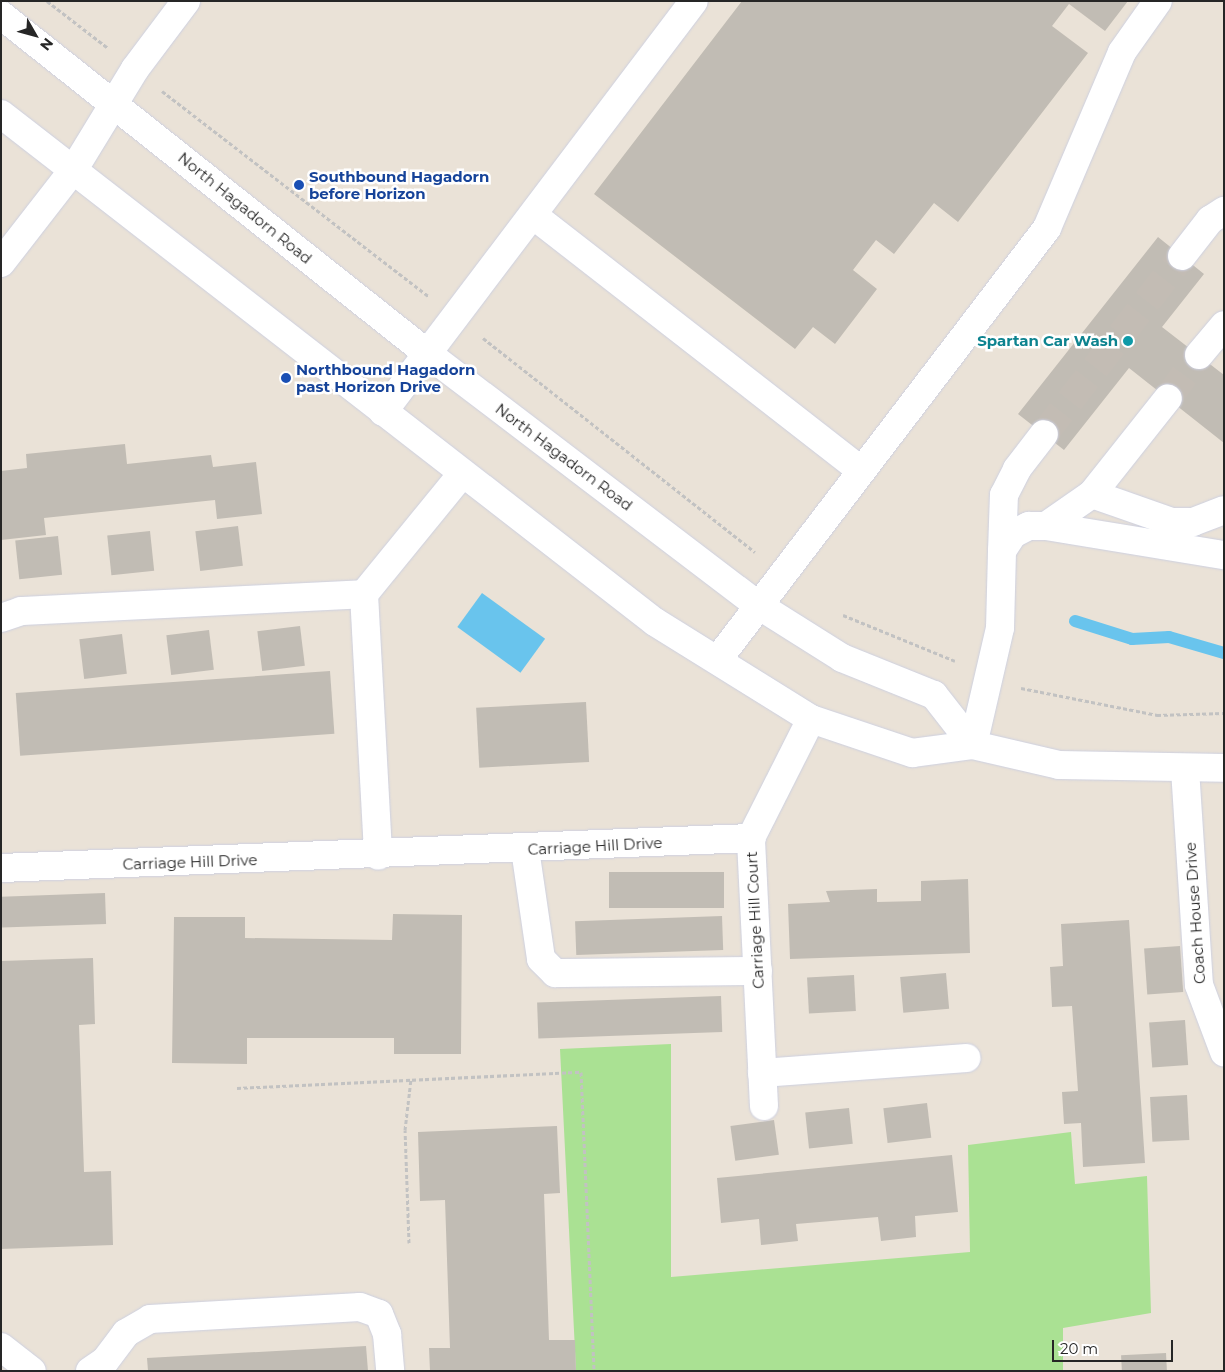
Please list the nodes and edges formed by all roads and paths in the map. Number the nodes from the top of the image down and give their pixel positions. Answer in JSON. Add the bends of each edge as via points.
{"nodes":[{"id":1,"x":47,"y":1,"type":"edge"},
{"id":2,"x":186,"y":1,"type":"edge"},
{"id":3,"x":694,"y":1,"type":"edge"},
{"id":4,"x":1158,"y":1,"type":"edge"},
{"id":5,"x":1,"y":15,"type":"edge"},
{"id":6,"x":135,"y":69,"type":"junction"},
{"id":7,"x":114,"y":104,"type":"junction"},
{"id":8,"x":1,"y":114,"type":"edge"},
{"id":9,"x":74,"y":169,"type":"junction"},
{"id":10,"x":1224,"y":211,"type":"edge"},
{"id":11,"x":533,"y":215,"type":"junction"},
{"id":12,"x":1182,"y":256,"type":"tunnel mouth"},
{"id":13,"x":1,"y":263,"type":"edge"},
{"id":14,"x":456,"y":317,"type":"junction"},
{"id":15,"x":1224,"y":325,"type":"edge"},
{"id":16,"x":428,"y":354,"type":"junction"},
{"id":17,"x":1199,"y":355,"type":"tunnel mouth"},
{"id":18,"x":1168,"y":398,"type":"tunnel mouth"},
{"id":19,"x":383,"y":412,"type":"junction"},
{"id":20,"x":1044,"y":434,"type":"tunnel mouth"},
{"id":21,"x":861,"y":470,"type":"junction"},
{"id":22,"x":462,"y":474,"type":"junction"},
{"id":23,"x":1092,"y":494,"type":"junction"},
{"id":24,"x":1224,"y":510,"type":"edge"},
{"id":25,"x":1046,"y":526,"type":"junction"},
{"id":26,"x":1002,"y":551,"type":"junction"},
{"id":27,"x":1224,"y":555,"type":"edge"},
{"id":28,"x":782,"y":573,"type":"junction"},
{"id":29,"x":364,"y":594,"type":"junction"},
{"id":30,"x":758,"y":605,"type":"junction"},
{"id":31,"x":840,"y":613,"type":"dead end"},
{"id":32,"x":1,"y":618,"type":"edge"},
{"id":33,"x":718,"y":658,"type":"junction"},
{"id":34,"x":989,"y":675,"type":"junction"},
{"id":35,"x":1224,"y":713,"type":"edge"},
{"id":36,"x":811,"y":718,"type":"junction"},
{"id":37,"x":973,"y":745,"type":"junction"},
{"id":38,"x":1224,"y":768,"type":"edge"},
{"id":39,"x":1185,"y":770,"type":"junction"},
{"id":40,"x":751,"y":838,"type":"junction"},
{"id":41,"x":525,"y":849,"type":"junction"},
{"id":42,"x":378,"y":856,"type":"junction"},
{"id":43,"x":1,"y":868,"type":"edge"},
{"id":44,"x":758,"y":972,"type":"junction"},
{"id":45,"x":1224,"y":1052,"type":"edge"},
{"id":46,"x":966,"y":1058,"type":"dead end"},
{"id":47,"x":762,"y":1073,"type":"junction"},
{"id":48,"x":411,"y":1079,"type":"junction"},
{"id":49,"x":237,"y":1088,"type":"dead end"},
{"id":50,"x":764,"y":1106,"type":"dead end"},
{"id":51,"x":409,"y":1243,"type":"dead end"},
{"id":52,"x":1,"y":1347,"type":"edge"},
{"id":53,"x":32,"y":1371,"type":"edge"},
{"id":54,"x":90,"y":1371,"type":"edge"},
{"id":55,"x":390,"y":1371,"type":"edge"},
{"id":56,"x":594,"y":1371,"type":"edge"}],
"edges":[{"from":1,"to":6,"type":"path"},
{"from":2,"to":6,"type":"street"},
{"from":3,"to":11,"type":"street"},
{"from":4,"to":21,"type":"street","via":[[1122,52],[1047,228]]},
{"from":5,"to":7,"type":"street","name":"North Hagadorn Road"},
{"from":6,"to":7,"type":"street"},
{"from":6,"to":14,"type":"path"},
{"from":7,"to":9,"type":"street"},
{"from":7,"to":16,"type":"street","name":"North Hagadorn Road"},
{"from":8,"to":9,"type":"street"},
{"from":9,"to":13,"type":"street"},
{"from":9,"to":19,"type":"street"},
{"from":10,"to":12,"type":"street","via":[[1210,220]]},
{"from":11,"to":14,"type":"street"},
{"from":11,"to":21,"type":"street"},
{"from":14,"to":16,"type":"street"},
{"from":14,"to":28,"type":"path"},
{"from":15,"to":17,"type":"street"},
{"from":16,"to":19,"type":"street"},
{"from":16,"to":30,"type":"street","name":"North Hagadorn Road"},
{"from":18,"to":23,"type":"street"},
{"from":19,"to":22,"type":"street"},
{"from":20,"to":26,"type":"street","via":[[1017,469],[1004,495]]},
{"from":21,"to":28,"type":"street"},
{"from":22,"to":29,"type":"street"},
{"from":22,"to":33,"type":"street","via":[[655,622]]},
{"from":23,"to":24,"type":"street","via":[[1172,522],[1193,522]]},
{"from":23,"to":25,"type":"street"},
{"from":25,"to":26,"type":"street","via":[[1029,526],[1013,534]]},
{"from":25,"to":27,"type":"street"},
{"from":26,"to":34,"type":"street","via":[[1000,628]]},
{"from":28,"to":30,"type":"street"},
{"from":29,"to":32,"type":"street","via":[[21,611]]},
{"from":29,"to":42,"type":"street"},
{"from":30,"to":33,"type":"street"},
{"from":30,"to":37,"type":"street","name":"North Hagadorn Road","via":[[842,658],[934,695]]},
{"from":31,"to":34,"type":"path"},
{"from":33,"to":36,"type":"street"},
{"from":34,"to":35,"type":"path","via":[[1029,692],[1157,716]]},
{"from":34,"to":37,"type":"street"},
{"from":36,"to":37,"type":"street","via":[[912,752]]},
{"from":36,"to":40,"type":"street","name":"Carriage Hill Court"},
{"from":37,"to":39,"type":"street","via":[[1059,765]]},
{"from":38,"to":39,"type":"street"},
{"from":39,"to":45,"type":"street","name":"Coach House Drive","via":[[1199,985]]},
{"from":40,"to":41,"type":"street","name":"Carriage Hill Drive"},
{"from":40,"to":44,"type":"street","name":"Carriage Hill Court"},
{"from":41,"to":42,"type":"street","name":"Carriage Hill Drive"},
{"from":41,"to":44,"type":"street","via":[[541,959],[554,973]]},
{"from":42,"to":43,"type":"street","name":"Carriage Hill Drive"},
{"from":44,"to":47,"type":"street","name":"Carriage Hill Court"},
{"from":46,"to":47,"type":"street"},
{"from":47,"to":50,"type":"street","name":"Carriage Hill Court"},
{"from":48,"to":49,"type":"path"},
{"from":48,"to":51,"type":"path","via":[[405,1130]]},
{"from":48,"to":56,"type":"path","via":[[581,1072]]},
{"from":52,"to":53,"type":"street"},
{"from":54,"to":55,"type":"street","via":[[105,1361],[126,1333],[150,1319],[360,1307],[379,1314],[388,1334]]}]}
